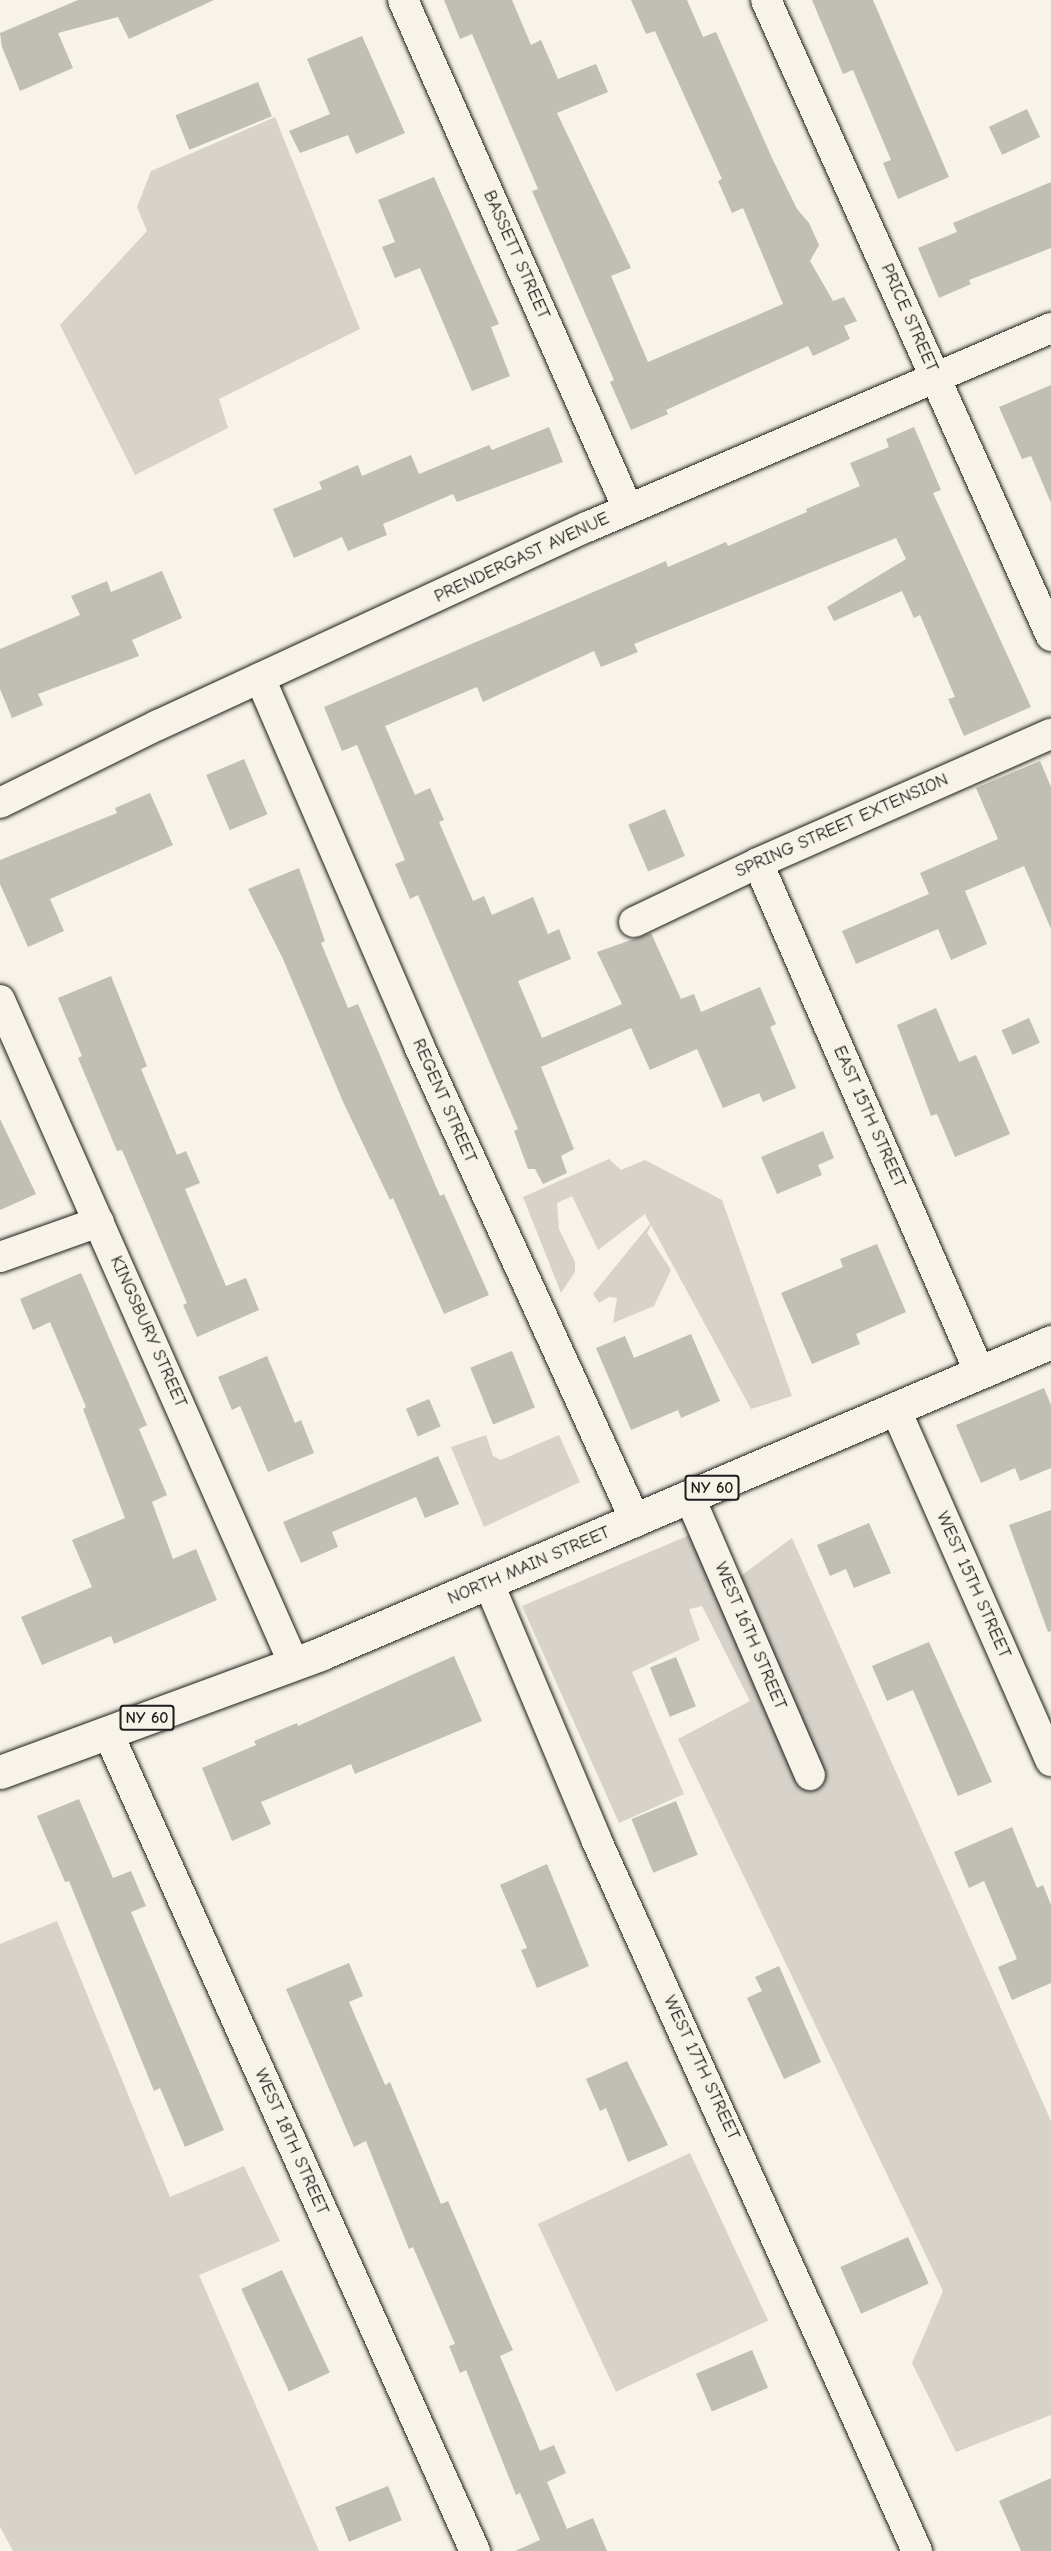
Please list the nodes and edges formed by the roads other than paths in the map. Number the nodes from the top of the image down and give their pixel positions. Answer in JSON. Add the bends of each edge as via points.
{"nodes":[{"id":1,"x":403,"y":0,"type":"edge"},
{"id":2,"x":766,"y":0,"type":"edge"},
{"id":3,"x":1051,"y":328,"type":"edge"},
{"id":4,"x":937,"y":379,"type":"junction"},
{"id":5,"x":628,"y":509,"type":"junction"},
{"id":6,"x":1051,"y":636,"type":"edge"},
{"id":7,"x":260,"y":678,"type":"junction"},
{"id":8,"x":1051,"y":734,"type":"edge"},
{"id":9,"x":0,"y":802,"type":"edge"},
{"id":10,"x":758,"y":863,"type":"junction"},
{"id":11,"x":634,"y":922,"type":"dead end"},
{"id":12,"x":0,"y":1000,"type":"edge"},
{"id":13,"x":99,"y":1222,"type":"junction"},
{"id":14,"x":0,"y":1257,"type":"edge"},
{"id":15,"x":1051,"y":1342,"type":"edge"},
{"id":16,"x":979,"y":1371,"type":"junction"},
{"id":17,"x":895,"y":1408,"type":"junction"},
{"id":18,"x":690,"y":1498,"type":"junction"},
{"id":19,"x":636,"y":1522,"type":"junction"},
{"id":20,"x":489,"y":1584,"type":"junction"},
{"id":21,"x":294,"y":1664,"type":"junction"},
{"id":22,"x":108,"y":1733,"type":"junction"},
{"id":23,"x":1051,"y":1761,"type":"edge"},
{"id":24,"x":0,"y":1772,"type":"edge"},
{"id":25,"x":810,"y":1775,"type":"dead end"},
{"id":26,"x":475,"y":2551,"type":"edge"},
{"id":27,"x":917,"y":2551,"type":"edge"}],
"edges":[{"from":1,"to":5,"type":"street","name":"BASSETT STREET"},
{"from":2,"to":4,"type":"street","name":"PRICE STREET"},
{"from":3,"to":4,"type":"street","name":"PRENDERGAST AVENUE"},
{"from":4,"to":5,"type":"street","name":"PRENDERGAST AVENUE"},
{"from":4,"to":6,"type":"street","name":"PRICE STREET"},
{"from":5,"to":7,"type":"street","name":"PRENDERGAST AVENUE"},
{"from":7,"to":9,"type":"street","name":"PRENDERGAST AVENUE"},
{"from":7,"to":19,"type":"street","name":"REGENT STREET","via":[[418,1046]]},
{"from":8,"to":10,"type":"street","name":"SPRING STREET EXTENSION"},
{"from":10,"to":11,"type":"street","name":"SPRING STREET EXTENSION"},
{"from":10,"to":16,"type":"street","name":"EAST 15TH STREET"},
{"from":12,"to":13,"type":"street","name":"KINGSBURY STREET"},
{"from":13,"to":14,"type":"street"},
{"from":13,"to":21,"type":"street","name":"KINGSBURY STREET"},
{"from":15,"to":16,"type":"highway","name":"NORTH MAIN STREET","number":"NY 60"},
{"from":16,"to":17,"type":"highway","name":"NORTH MAIN STREET","number":"NY 60"},
{"from":17,"to":18,"type":"highway","name":"NORTH MAIN STREET","number":"NY 60"},
{"from":17,"to":23,"type":"street","name":"WEST 15TH STREET"},
{"from":18,"to":19,"type":"highway","name":"NORTH MAIN STREET","number":"NY 60"},
{"from":18,"to":25,"type":"street","name":"WEST 16TH STREET"},
{"from":19,"to":20,"type":"highway","name":"NORTH MAIN STREET","number":"NY 60"},
{"from":20,"to":21,"type":"highway","name":"NORTH MAIN STREET","number":"NY 60"},
{"from":20,"to":27,"type":"street","name":"WEST 17TH STREET","via":[[596,1839]]},
{"from":21,"to":22,"type":"highway","name":"NORTH MAIN STREET","number":"NY 60"},
{"from":22,"to":24,"type":"highway","name":"NORTH MAIN STREET","number":"NY 60"},
{"from":22,"to":26,"type":"street","name":"WEST 18TH STREET"}]}
